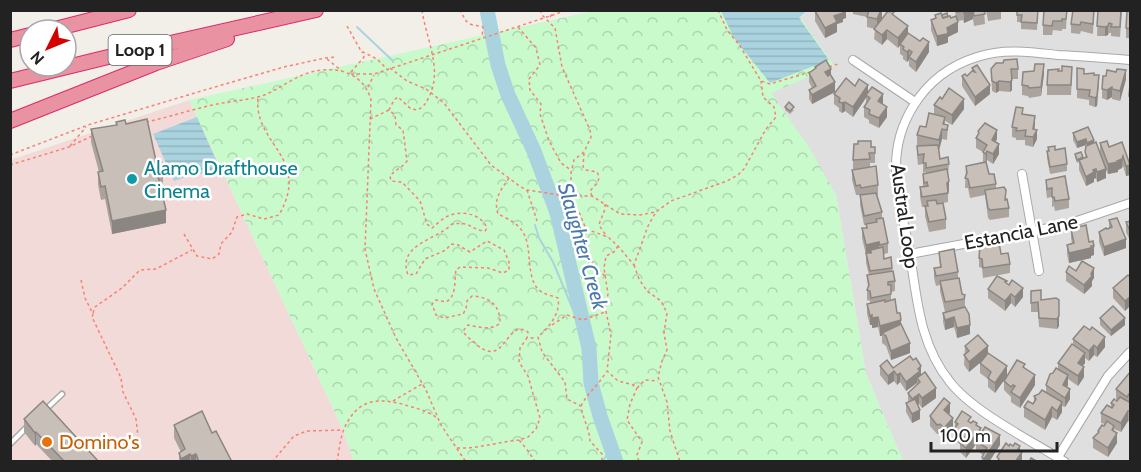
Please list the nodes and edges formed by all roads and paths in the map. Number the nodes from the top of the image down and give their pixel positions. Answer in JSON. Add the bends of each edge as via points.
{"nodes":[{"id":1,"x":129,"y":10,"type":"edge"},
{"id":2,"x":316,"y":10,"type":"edge"},
{"id":3,"x":422,"y":10,"type":"edge"},
{"id":4,"x":459,"y":10,"type":"edge"},
{"id":5,"x":540,"y":10,"type":"edge"},
{"id":6,"x":555,"y":10,"type":"edge"},
{"id":7,"x":568,"y":10,"type":"edge"},
{"id":8,"x":718,"y":10,"type":"edge"},
{"id":9,"x":550,"y":17,"type":"junction"},
{"id":10,"x":545,"y":18,"type":"junction"},
{"id":11,"x":271,"y":22,"type":"junction"},
{"id":12,"x":78,"y":23,"type":"edge"},
{"id":13,"x":347,"y":26,"type":"dead end"},
{"id":14,"x":518,"y":27,"type":"junction"},
{"id":15,"x":482,"y":38,"type":"junction"},
{"id":16,"x":361,"y":51,"type":"junction"},
{"id":17,"x":432,"y":54,"type":"junction"},
{"id":18,"x":338,"y":57,"type":"dead end"},
{"id":19,"x":325,"y":58,"type":"junction"},
{"id":20,"x":853,"y":60,"type":"dead end"},
{"id":21,"x":1131,"y":60,"type":"edge"},
{"id":22,"x":838,"y":64,"type":"dead end"},
{"id":23,"x":826,"y":68,"type":"edge"},
{"id":24,"x":389,"y":69,"type":"junction"},
{"id":25,"x":343,"y":71,"type":"junction"},
{"id":26,"x":815,"y":71,"type":"edge"},
{"id":27,"x":350,"y":74,"type":"junction"},
{"id":28,"x":374,"y":74,"type":"junction"},
{"id":29,"x":10,"y":81,"type":"edge"},
{"id":30,"x":761,"y":81,"type":"junction"},
{"id":31,"x":368,"y":88,"type":"junction"},
{"id":32,"x":431,"y":93,"type":"junction"},
{"id":33,"x":258,"y":96,"type":"junction"},
{"id":34,"x":915,"y":102,"type":"junction"},
{"id":35,"x":389,"y":110,"type":"junction"},
{"id":36,"x":370,"y":119,"type":"junction"},
{"id":37,"x":10,"y":121,"type":"edge"},
{"id":38,"x":140,"y":123,"type":"edge"},
{"id":39,"x":88,"y":125,"type":"junction"},
{"id":40,"x":93,"y":136,"type":"edge"},
{"id":41,"x":69,"y":147,"type":"junction"},
{"id":42,"x":584,"y":152,"type":"junction"},
{"id":43,"x":10,"y":154,"type":"edge"},
{"id":44,"x":10,"y":165,"type":"edge"},
{"id":45,"x":572,"y":170,"type":"junction"},
{"id":46,"x":1022,"y":174,"type":"dead end"},
{"id":47,"x":509,"y":177,"type":"junction"},
{"id":48,"x":527,"y":190,"type":"junction"},
{"id":49,"x":592,"y":196,"type":"junction"},
{"id":50,"x":567,"y":199,"type":"junction"},
{"id":51,"x":605,"y":203,"type":"junction"},
{"id":52,"x":1131,"y":203,"type":"edge"},
{"id":53,"x":656,"y":212,"type":"junction"},
{"id":54,"x":537,"y":221,"type":"dead end"},
{"id":55,"x":586,"y":229,"type":"junction"},
{"id":56,"x":1032,"y":231,"type":"junction"},
{"id":57,"x":184,"y":234,"type":"dead end"},
{"id":58,"x":608,"y":237,"type":"junction"},
{"id":59,"x":618,"y":246,"type":"junction"},
{"id":60,"x":193,"y":249,"type":"junction"},
{"id":61,"x":910,"y":254,"type":"junction"},
{"id":62,"x":634,"y":265,"type":"junction"},
{"id":63,"x":1039,"y":271,"type":"dead end"},
{"id":64,"x":606,"y":277,"type":"junction"},
{"id":65,"x":81,"y":280,"type":"dead end"},
{"id":66,"x":605,"y":307,"type":"junction"},
{"id":67,"x":605,"y":312,"type":"junction"},
{"id":68,"x":93,"y":314,"type":"junction"},
{"id":69,"x":608,"y":316,"type":"junction"},
{"id":70,"x":550,"y":326,"type":"junction"},
{"id":71,"x":538,"y":337,"type":"junction"},
{"id":72,"x":527,"y":338,"type":"junction"},
{"id":73,"x":1131,"y":352,"type":"edge"},
{"id":74,"x":607,"y":371,"type":"junction"},
{"id":75,"x":659,"y":381,"type":"junction"},
{"id":76,"x":422,"y":384,"type":"junction"},
{"id":77,"x":637,"y":388,"type":"junction"},
{"id":78,"x":62,"y":394,"type":"dead end"},
{"id":79,"x":393,"y":402,"type":"junction"},
{"id":80,"x":581,"y":406,"type":"junction"},
{"id":81,"x":38,"y":416,"type":"edge"},
{"id":82,"x":438,"y":418,"type":"junction"},
{"id":83,"x":31,"y":423,"type":"edge"},
{"id":84,"x":343,"y":430,"type":"junction"},
{"id":85,"x":138,"y":436,"type":"dead end"},
{"id":86,"x":519,"y":440,"type":"junction"},
{"id":87,"x":10,"y":444,"type":"edge"},
{"id":88,"x":456,"y":447,"type":"junction"},
{"id":89,"x":1062,"y":459,"type":"edge"},
{"id":90,"x":272,"y":462,"type":"edge"},
{"id":91,"x":337,"y":462,"type":"edge"},
{"id":92,"x":466,"y":462,"type":"edge"},
{"id":93,"x":535,"y":462,"type":"edge"},
{"id":94,"x":602,"y":462,"type":"edge"},
{"id":95,"x":639,"y":462,"type":"edge"},
{"id":96,"x":680,"y":462,"type":"edge"}],
"edges":[{"from":1,"to":12,"type":"highway","number":"Loop 1"},
{"from":2,"to":11,"type":"highway","number":"Loop 1"},
{"from":3,"to":17,"type":"path"},
{"from":4,"to":15,"type":"path","via":[[472,25],[483,27]]},
{"from":5,"to":10,"type":"path"},
{"from":6,"to":9,"type":"path"},
{"from":7,"to":9,"type":"path"},
{"from":8,"to":30,"type":"path"},
{"from":9,"to":10,"type":"path"},
{"from":10,"to":14,"type":"path"},
{"from":10,"to":42,"type":"path","via":[[555,28],[562,67],[590,130],[591,138]]},
{"from":11,"to":29,"type":"highway","number":"Loop 1"},
{"from":11,"to":37,"type":"highway"},
{"from":13,"to":16,"type":"path"},
{"from":14,"to":15,"type":"path"},
{"from":14,"to":45,"type":"path","via":[[536,48],[540,65],[529,79],[530,90],[541,104],[540,114],[549,141],[561,163]]},
{"from":15,"to":17,"type":"path"},
{"from":16,"to":24,"type":"path"},
{"from":16,"to":27,"type":"path","via":[[364,57]]},
{"from":17,"to":24,"type":"path"},
{"from":17,"to":32,"type":"path","via":[[436,73]]},
{"from":18,"to":19,"type":"path"},
{"from":19,"to":25,"type":"path"},
{"from":19,"to":39,"type":"path"},
{"from":20,"to":34,"type":"street"},
{"from":21,"to":34,"type":"street","name":"Austral Loop","via":[[1013,51],[989,54],[948,71]]},
{"from":22,"to":23,"type":"path"},
{"from":24,"to":28,"type":"path"},
{"from":24,"to":32,"type":"path"},
{"from":25,"to":27,"type":"path"},
{"from":25,"to":33,"type":"path","via":[[307,73]]},
{"from":26,"to":30,"type":"path","via":[[770,84]]},
{"from":27,"to":28,"type":"path"},
{"from":27,"to":31,"type":"path"},
{"from":28,"to":31,"type":"path"},
{"from":30,"to":53,"type":"path","via":[[763,97],[774,107],[776,117],[744,169],[728,182],[671,201]]},
{"from":31,"to":36,"type":"path","via":[[372,100]]},
{"from":32,"to":35,"type":"path","via":[[417,110],[398,97]]},
{"from":32,"to":47,"type":"path","via":[[453,112],[491,165]]},
{"from":33,"to":38,"type":"path"},
{"from":33,"to":60,"type":"path","via":[[262,124],[288,171],[287,200],[279,215],[264,219],[247,214],[237,217],[219,254],[212,259],[197,256]]},
{"from":34,"to":61,"type":"street","name":"Austral Loop","via":[[903,125],[896,154],[897,184]]},
{"from":35,"to":36,"type":"path"},
{"from":35,"to":72,"type":"path","via":[[403,130],[407,161],[390,176],[391,181],[402,182],[420,201],[432,228],[448,216],[475,214],[487,228],[481,231],[468,224],[452,224],[445,232],[418,244],[409,252],[408,275],[416,274],[425,259],[451,244],[470,252],[487,241],[495,244],[504,250],[508,270],[503,273],[460,267],[450,300],[436,300],[432,310],[450,318],[463,314],[472,296],[480,297],[496,307],[500,323],[480,328],[468,325],[463,331],[480,348],[498,350],[517,330],[528,332]]},
{"from":36,"to":76,"type":"path","via":[[365,249],[374,289]]},
{"from":39,"to":41,"type":"path"},
{"from":39,"to":43,"type":"path"},
{"from":40,"to":41,"type":"path"},
{"from":41,"to":44,"type":"path"},
{"from":42,"to":45,"type":"path","via":[[574,160]]},
{"from":42,"to":49,"type":"path","via":[[586,170],[599,176],[590,191]]},
{"from":45,"to":50,"type":"path"},
{"from":46,"to":56,"type":"street"},
{"from":47,"to":48,"type":"path"},
{"from":47,"to":70,"type":"path","via":[[497,197],[498,214],[519,226],[528,245],[530,270],[538,288],[558,298]]},
{"from":48,"to":50,"type":"path"},
{"from":48,"to":54,"type":"path"},
{"from":49,"to":50,"type":"path"},
{"from":49,"to":51,"type":"path"},
{"from":50,"to":55,"type":"path","via":[[579,212]]},
{"from":51,"to":53,"type":"path","via":[[620,214]]},
{"from":51,"to":58,"type":"path","via":[[599,225]]},
{"from":52,"to":56,"type":"street","name":"Estancia Lane","via":[[1074,223]]},
{"from":53,"to":62,"type":"path"},
{"from":55,"to":58,"type":"path"},
{"from":55,"to":64,"type":"path","via":[[591,262]]},
{"from":56,"to":61,"type":"street","name":"Estancia Lane"},
{"from":56,"to":63,"type":"street"},
{"from":57,"to":60,"type":"path"},
{"from":58,"to":59,"type":"path"},
{"from":59,"to":62,"type":"path"},
{"from":59,"to":64,"type":"path","via":[[606,256]]},
{"from":60,"to":68,"type":"path","via":[[156,269],[140,270],[95,308]]},
{"from":61,"to":89,"type":"street","name":"Austral Loop","via":[[924,336],[949,382],[971,402]]},
{"from":62,"to":75,"type":"path","via":[[647,291],[661,301],[667,313],[664,333],[668,350]]},
{"from":64,"to":66,"type":"path"},
{"from":65,"to":68,"type":"path"},
{"from":66,"to":67,"type":"path"},
{"from":66,"to":69,"type":"path"},
{"from":67,"to":69,"type":"path"},
{"from":67,"to":70,"type":"path","via":[[583,320],[567,315]]},
{"from":68,"to":85,"type":"path","via":[[121,378]]},
{"from":69,"to":74,"type":"path"},
{"from":70,"to":71,"type":"path"},
{"from":71,"to":72,"type":"path"},
{"from":71,"to":80,"type":"path","via":[[542,352],[566,382],[567,399]]},
{"from":72,"to":86,"type":"path","via":[[520,348],[519,362],[528,376],[540,418],[536,429]]},
{"from":73,"to":89,"type":"street","via":[[1104,382]]},
{"from":74,"to":77,"type":"path","via":[[618,381]]},
{"from":74,"to":80,"type":"path"},
{"from":75,"to":77,"type":"path","via":[[645,380]]},
{"from":75,"to":96,"type":"path"},
{"from":76,"to":79,"type":"path"},
{"from":76,"to":82,"type":"path"},
{"from":77,"to":95,"type":"path","via":[[627,420],[642,442],[637,455]]},
{"from":78,"to":81,"type":"lane"},
{"from":79,"to":82,"type":"path"},
{"from":79,"to":84,"type":"path","via":[[372,401],[361,406]]},
{"from":80,"to":94,"type":"path","via":[[590,441],[602,454]]},
{"from":82,"to":88,"type":"path"},
{"from":83,"to":87,"type":"lane"},
{"from":84,"to":90,"type":"path","via":[[307,431],[294,436]]},
{"from":84,"to":91,"type":"path"},
{"from":86,"to":88,"type":"path"},
{"from":86,"to":93,"type":"path"},
{"from":88,"to":92,"type":"path"}]}
